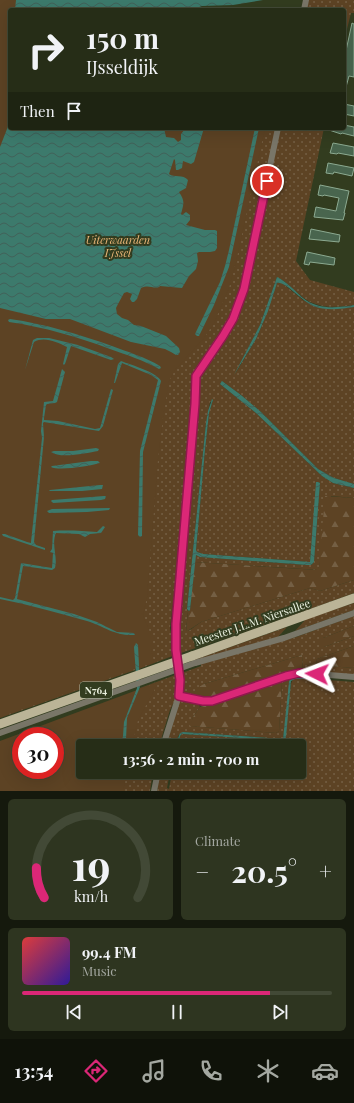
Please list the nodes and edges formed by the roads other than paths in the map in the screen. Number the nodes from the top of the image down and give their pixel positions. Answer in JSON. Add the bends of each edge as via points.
{"nodes":[{"id":1,"x":278,"y":130,"type":"edge"},
{"id":2,"x":354,"y":598,"type":"edge"},
{"id":3,"x":354,"y":612,"type":"edge"},
{"id":4,"x":194,"y":659,"type":"junction"},
{"id":5,"x":354,"y":677,"type":"edge"},
{"id":6,"x":179,"y":696,"type":"junction"},
{"id":7,"x":0,"y":724,"type":"edge"},
{"id":8,"x":0,"y":733,"type":"edge"},
{"id":9,"x":165,"y":739,"type":"edge"},
{"id":10,"x":157,"y":779,"type":"edge"},
{"id":11,"x":154,"y":791,"type":"edge"}],
"edges":[{"from":1,"to":6,"type":"street","via":[[244,289],[233,319],[196,376],[176,624]]},
{"from":2,"to":4,"type":"main road","name":"Meester J.L.M. Niersallee","number":"N764"},
{"from":3,"to":4,"type":"street","name":"Meester J.L.M. Niersallee","via":[[284,638]]},
{"from":4,"to":7,"type":"main road","name":"Meester J.L.M. Niersallee","number":"N764","bridge":true},
{"from":4,"to":8,"type":"street","name":"Meester J.L.M. Niersallee","bridge":true},
{"from":5,"to":6,"type":"street","via":[[299,673],[212,701]]},
{"from":6,"to":9,"type":"street"},
{"from":10,"to":11,"type":"street"}]}
